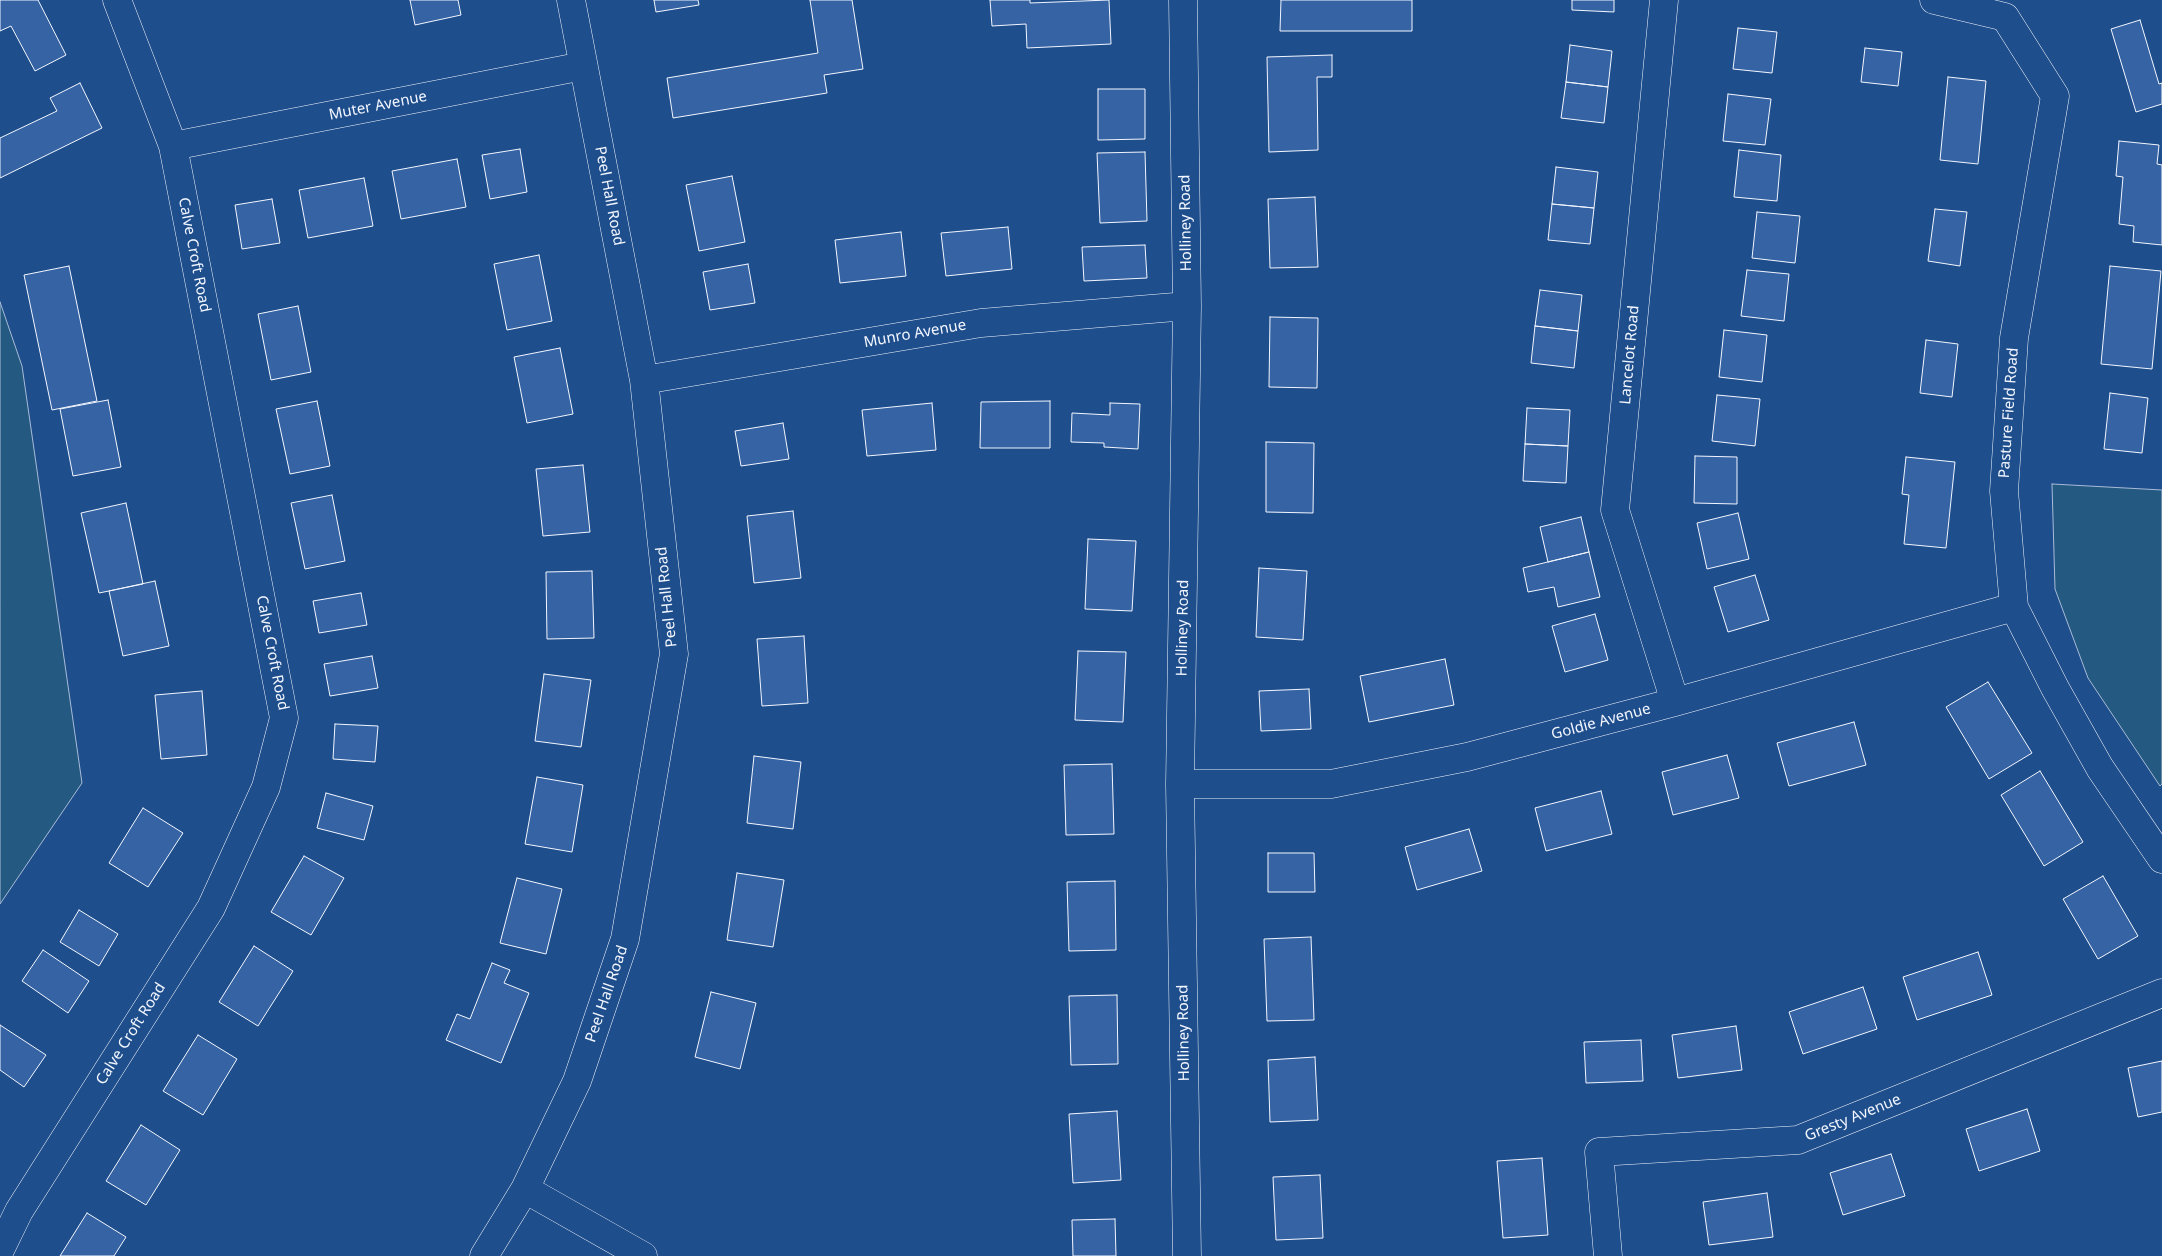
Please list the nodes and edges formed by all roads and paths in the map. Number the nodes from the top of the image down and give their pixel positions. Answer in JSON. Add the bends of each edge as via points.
{"nodes":[{"id":1,"x":117,"y":0,"type":"edge"},
{"id":2,"x":571,"y":0,"type":"edge"},
{"id":3,"x":1183,"y":0,"type":"edge"},
{"id":4,"x":1664,"y":0,"type":"edge"},
{"id":5,"x":1934,"y":0,"type":"edge"},
{"id":6,"x":583,"y":66,"type":"junction"},
{"id":7,"x":173,"y":146,"type":"junction"},
{"id":8,"x":1188,"y":306,"type":"junction"},
{"id":9,"x":644,"y":380,"type":"junction"},
{"id":10,"x":2014,"y":607,"type":"junction"},
{"id":11,"x":1675,"y":702,"type":"junction"},
{"id":12,"x":1180,"y":784,"type":"junction"},
{"id":13,"x":2162,"y":859,"type":"edge"},
{"id":14,"x":2162,"y":993,"type":"edge"},
{"id":15,"x":525,"y":1189,"type":"junction"},
{"id":16,"x":0,"y":1250,"type":"edge"},
{"id":17,"x":484,"y":1256,"type":"edge"},
{"id":18,"x":643,"y":1256,"type":"edge"},
{"id":19,"x":1187,"y":1256,"type":"edge"},
{"id":20,"x":1608,"y":1256,"type":"edge"}],
"edges":[{"from":1,"to":7,"type":"street","name":"Calve Croft Road"},
{"from":2,"to":6,"type":"street","name":"Peel Hall Road"},
{"from":3,"to":8,"type":"street","name":"Holliney Road"},
{"from":4,"to":11,"type":"street","name":"Lancelot Road","via":[[1615,510]]},
{"from":5,"to":10,"type":"street","name":"Pasture Field Road","via":[[2005,17],[2055,96],[2014,338],[2004,491]]},
{"from":6,"to":7,"type":"street","name":"Muter Avenue"},
{"from":6,"to":9,"type":"street","name":"Peel Hall Road"},
{"from":7,"to":16,"type":"street","name":"Calve Croft Road","via":[[284,718],[266,787],[211,908],[18,1211]]},
{"from":8,"to":9,"type":"street","name":"Munro Avenue","via":[[981,323]]},
{"from":8,"to":12,"type":"street","name":"Holliney Road"},
{"from":9,"to":15,"type":"street","name":"Peel Hall Road","via":[[674,654],[625,939],[577,1081]]},
{"from":10,"to":11,"type":"street","name":"Goldie Avenue"},
{"from":10,"to":13,"type":"street","name":"Pasture Field Road","via":[[2100,768]]},
{"from":11,"to":12,"type":"street","name":"Goldie Avenue","via":[[1467,757],[1331,784]]},
{"from":12,"to":19,"type":"street","name":"Holliney Road"},
{"from":14,"to":20,"type":"street","name":"Gresty Avenue","via":[[1798,1140],[1599,1152]]},
{"from":15,"to":17,"type":"street","name":"Peel Hall Road"},
{"from":15,"to":18,"type":"street"}]}
